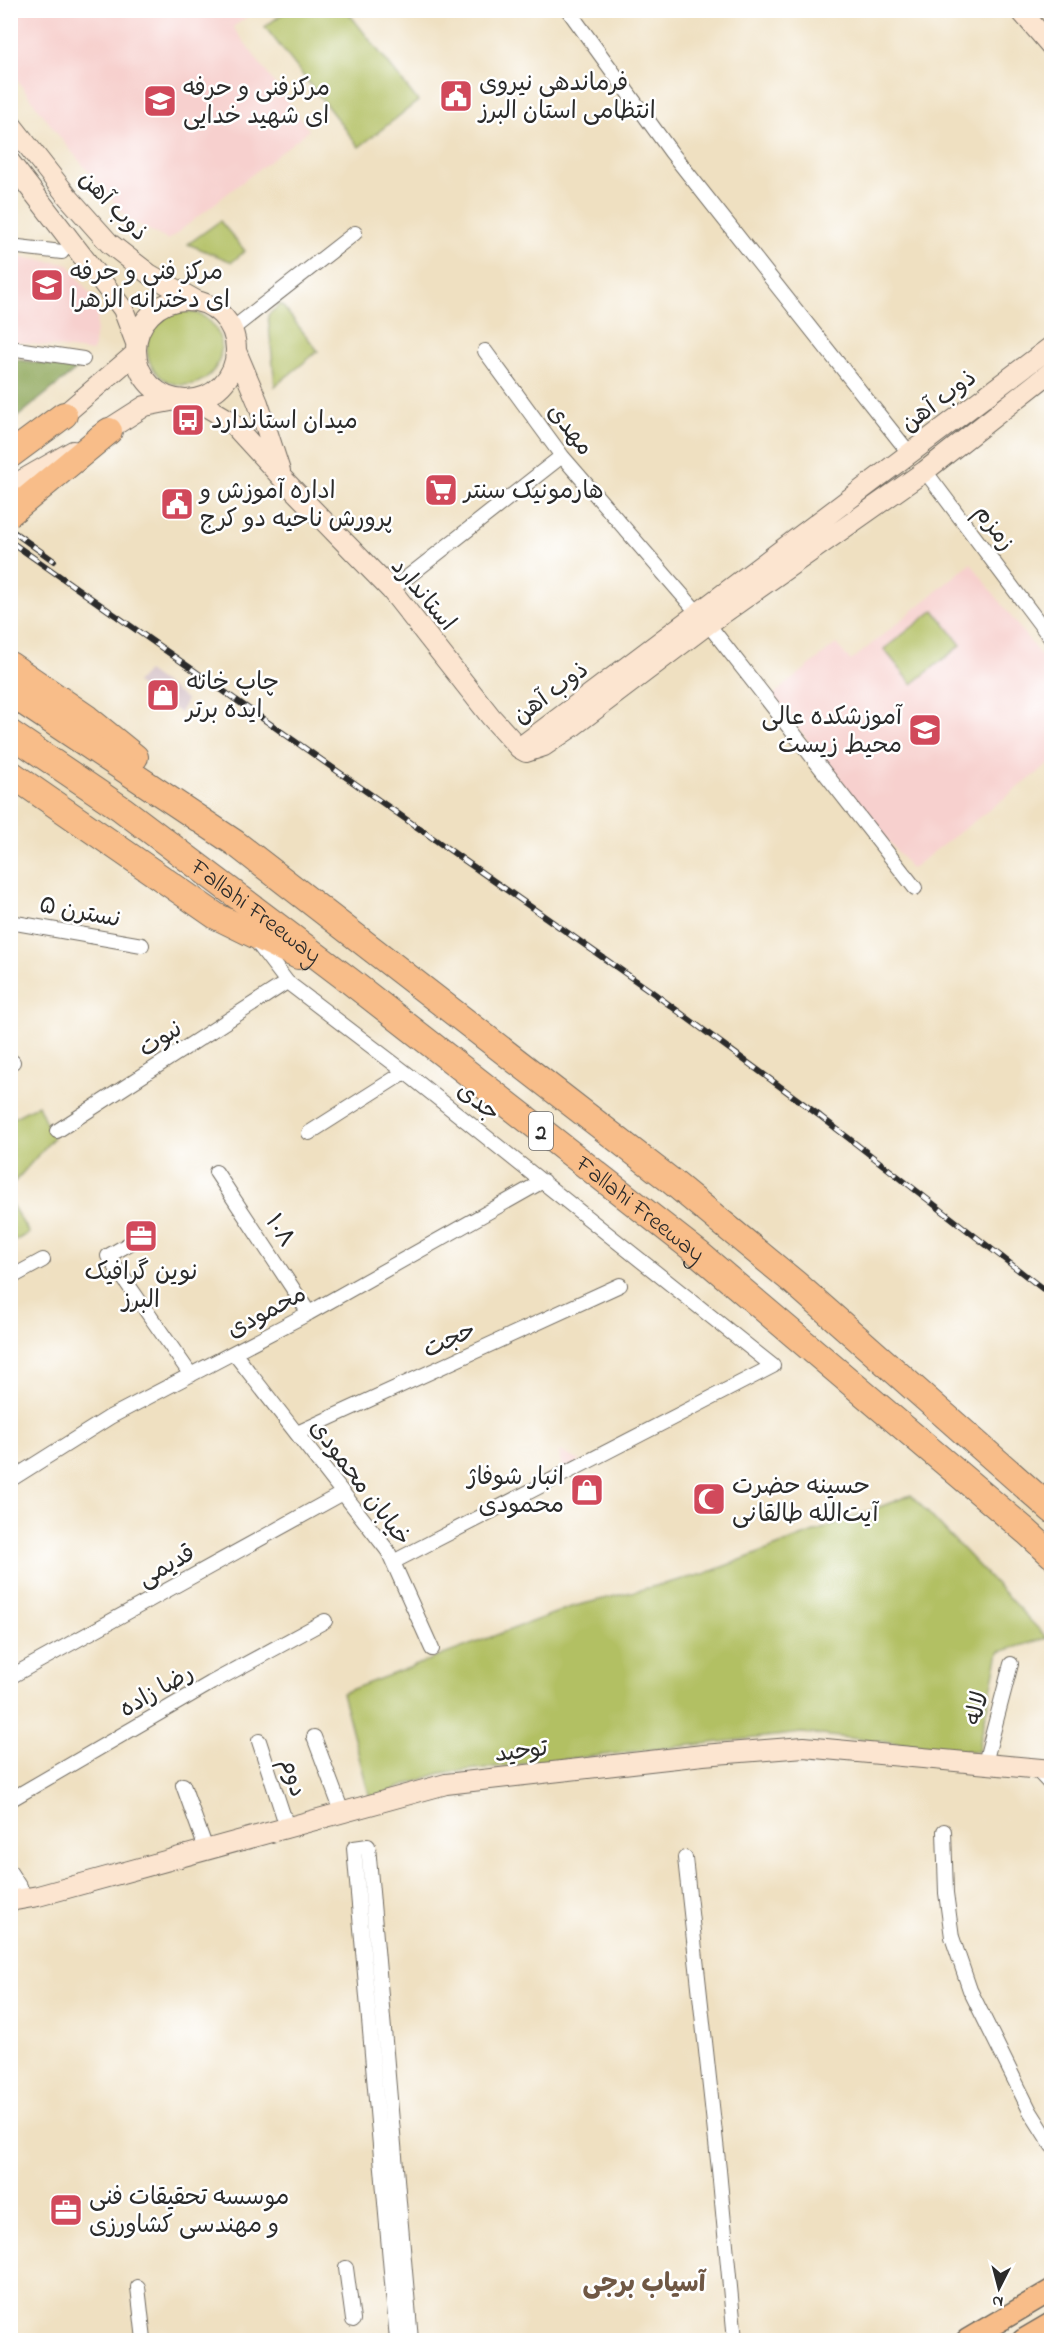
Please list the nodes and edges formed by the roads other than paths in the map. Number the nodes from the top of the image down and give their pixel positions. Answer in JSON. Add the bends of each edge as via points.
{"nodes":[{"id":1,"x":568,"y":10,"type":"edge"},
{"id":2,"x":1020,"y":10,"type":"edge"},
{"id":3,"x":1052,"y":47,"type":"edge"},
{"id":4,"x":10,"y":123,"type":"edge"},
{"id":5,"x":10,"y":162,"type":"edge"},
{"id":6,"x":355,"y":233,"type":"dead end"},
{"id":7,"x":10,"y":246,"type":"edge"},
{"id":8,"x":62,"y":252,"type":"dead end"},
{"id":9,"x":198,"y":302,"type":"junction"},
{"id":10,"x":231,"y":330,"type":"junction"},
{"id":11,"x":1052,"y":346,"type":"edge"},
{"id":12,"x":10,"y":348,"type":"edge"},
{"id":13,"x":136,"y":348,"type":"junction"},
{"id":14,"x":236,"y":351,"type":"junction"},
{"id":15,"x":485,"y":351,"type":"dead end"},
{"id":16,"x":83,"y":358,"type":"dead end"},
{"id":17,"x":1052,"y":371,"type":"edge"},
{"id":18,"x":185,"y":400,"type":"junction"},
{"id":19,"x":63,"y":415,"type":"junction"},
{"id":20,"x":109,"y":430,"type":"junction"},
{"id":21,"x":910,"y":454,"type":"junction"},
{"id":22,"x":10,"y":455,"type":"edge"},
{"id":23,"x":562,"y":456,"type":"junction"},
{"id":24,"x":10,"y":463,"type":"edge"},
{"id":25,"x":925,"y":471,"type":"junction"},
{"id":26,"x":283,"y":479,"type":"junction"},
{"id":27,"x":10,"y":487,"type":"edge"},
{"id":28,"x":10,"y":513,"type":"edge"},
{"id":29,"x":391,"y":590,"type":"junction"},
{"id":30,"x":702,"y":618,"type":"junction"},
{"id":31,"x":1052,"y":640,"type":"edge"},
{"id":32,"x":10,"y":665,"type":"edge"},
{"id":33,"x":10,"y":693,"type":"edge"},
{"id":34,"x":10,"y":733,"type":"edge"},
{"id":35,"x":519,"y":748,"type":"joint"},
{"id":36,"x":10,"y":773,"type":"edge"},
{"id":37,"x":173,"y":800,"type":"junction"},
{"id":38,"x":915,"y":888,"type":"dead end"},
{"id":39,"x":10,"y":922,"type":"edge"},
{"id":40,"x":249,"y":932,"type":"junction"},
{"id":41,"x":142,"y":945,"type":"dead end"},
{"id":42,"x":350,"y":981,"type":"junction"},
{"id":43,"x":287,"y":982,"type":"junction"},
{"id":44,"x":405,"y":1072,"type":"junction"},
{"id":45,"x":57,"y":1131,"type":"dead end"},
{"id":46,"x":309,"y":1133,"type":"dead end"},
{"id":47,"x":216,"y":1172,"type":"dead end"},
{"id":48,"x":543,"y":1181,"type":"junction"},
{"id":49,"x":134,"y":1241,"type":"dead end"},
{"id":50,"x":43,"y":1260,"type":"dead end"},
{"id":51,"x":10,"y":1278,"type":"edge"},
{"id":52,"x":620,"y":1285,"type":"dead end"},
{"id":53,"x":309,"y":1313,"type":"junction"},
{"id":54,"x":234,"y":1353,"type":"junction"},
{"id":55,"x":191,"y":1375,"type":"junction"},
{"id":56,"x":297,"y":1433,"type":"junction"},
{"id":57,"x":10,"y":1480,"type":"edge"},
{"id":58,"x":343,"y":1493,"type":"junction"},
{"id":59,"x":1052,"y":1510,"type":"edge"},
{"id":60,"x":1052,"y":1555,"type":"edge"},
{"id":61,"x":393,"y":1562,"type":"junction"},
{"id":62,"x":325,"y":1621,"type":"dead end"},
{"id":63,"x":432,"y":1649,"type":"dead end"},
{"id":64,"x":1011,"y":1664,"type":"dead end"},
{"id":65,"x":10,"y":1677,"type":"edge"},
{"id":66,"x":314,"y":1737,"type":"dead end"},
{"id":67,"x":259,"y":1740,"type":"dead end"},
{"id":68,"x":985,"y":1764,"type":"junction"},
{"id":69,"x":1044,"y":1769,"type":"edge"},
{"id":70,"x":183,"y":1785,"type":"dead end"},
{"id":71,"x":1052,"y":1786,"type":"edge"},
{"id":72,"x":10,"y":1800,"type":"edge"},
{"id":73,"x":342,"y":1812,"type":"junction"},
{"id":74,"x":286,"y":1827,"type":"junction"},
{"id":75,"x":944,"y":1831,"type":"dead end"},
{"id":76,"x":206,"y":1850,"type":"junction"},
{"id":77,"x":685,"y":1858,"type":"dead end"},
{"id":78,"x":10,"y":1872,"type":"edge"},
{"id":79,"x":18,"y":1899,"type":"edge"},
{"id":80,"x":1052,"y":2146,"type":"edge"},
{"id":81,"x":346,"y":2268,"type":"dead end"},
{"id":82,"x":138,"y":2287,"type":"dead end"},
{"id":83,"x":1052,"y":2290,"type":"edge"},
{"id":84,"x":353,"y":2320,"type":"dead end"},
{"id":85,"x":1052,"y":2323,"type":"edge"},
{"id":86,"x":144,"y":2340,"type":"edge"},
{"id":87,"x":397,"y":2340,"type":"edge"},
{"id":88,"x":411,"y":2340,"type":"edge"},
{"id":89,"x":735,"y":2340,"type":"edge"},
{"id":90,"x":967,"y":2340,"type":"edge"},
{"id":91,"x":1023,"y":2340,"type":"edge"}],
"edges":[{"from":1,"to":21,"type":"street","via":[[671,152]]},
{"from":2,"to":3,"type":"main road"},
{"from":4,"to":9,"type":"main road","name":"ذوب آهن","via":[[109,243],[149,274]]},
{"from":5,"to":13,"type":"main road","via":[[123,309]]},
{"from":6,"to":10,"type":"street"},
{"from":7,"to":8,"type":"street"},
{"from":9,"to":10,"type":"main road","via":[[226,319]]},
{"from":9,"to":13,"type":"main road","via":[[181,300],[165,304],[151,314],[141,327]]},
{"from":10,"to":14,"type":"main road"},
{"from":11,"to":21,"type":"main road","name":"ذوب آهن"},
{"from":12,"to":16,"type":"street"},
{"from":13,"to":18,"type":"main road","via":[[139,370],[148,384],[161,394]]},
{"from":13,"to":19,"type":"main road"},
{"from":14,"to":18,"type":"main road","via":[[233,368],[224,383],[211,394]]},
{"from":14,"to":26,"type":"main road","name":"استاندارد"},
{"from":15,"to":23,"type":"street","name":"مهدی"},
{"from":17,"to":25,"type":"main road","name":"ذوب آهن"},
{"from":18,"to":20,"type":"main road","via":[[145,406]]},
{"from":18,"to":26,"type":"main road","name":"استاندارد","via":[[229,420]]},
{"from":19,"to":22,"type":"highway"},
{"from":19,"to":24,"type":"main road"},
{"from":20,"to":27,"type":"main road"},
{"from":20,"to":28,"type":"highway"},
{"from":21,"to":30,"type":"main road","name":"ذوب آهن"},
{"from":23,"to":29,"type":"street"},
{"from":23,"to":30,"type":"street","name":"مهدی"},
{"from":25,"to":30,"type":"main road","name":"ذوب آهن"},
{"from":25,"to":31,"type":"street","name":"زمزم"},
{"from":26,"to":29,"type":"main road","name":"استاندارد"},
{"from":29,"to":35,"type":"main road","name":"استاندارد"},
{"from":30,"to":35,"type":"main road","name":"ذوب آهن"},
{"from":30,"to":38,"type":"street","name":"مهدی"},
{"from":32,"to":37,"type":"highway","via":[[87,718],[143,764]]},
{"from":33,"to":37,"type":"highway","name":"Fallahi Freeway","number":"2"},
{"from":34,"to":42,"type":"highway","name":"Fallahi Freeway","number":"2","via":[[122,809]]},
{"from":36,"to":40,"type":"highway","via":[[216,916]]},
{"from":37,"to":59,"type":"highway","name":"Fallahi Freeway","number":"2","via":[[235,843],[670,1180],[795,1283]]},
{"from":39,"to":41,"type":"street","name":"نسترن ۵"},
{"from":40,"to":42,"type":"highway"},
{"from":40,"to":43,"type":"street","name":"جدی"},
{"from":42,"to":60,"type":"highway","name":"Fallahi Freeway","number":"2","via":[[698,1253]]},
{"from":43,"to":44,"type":"street","name":"جدی"},
{"from":43,"to":45,"type":"street","name":"نبوت"},
{"from":44,"to":46,"type":"street"},
{"from":44,"to":48,"type":"street","name":"جدی"},
{"from":47,"to":53,"type":"street","name":"۱۰۸"},
{"from":48,"to":53,"type":"street","name":"محمودی"},
{"from":48,"to":61,"type":"street","name":"جدی","via":[[773,1366]]},
{"from":49,"to":55,"type":"street","via":[[108,1256]]},
{"from":50,"to":51,"type":"street"},
{"from":52,"to":56,"type":"street","name":"حجت"},
{"from":53,"to":54,"type":"street","name":"محمودی"},
{"from":54,"to":55,"type":"street","name":"محمودی"},
{"from":54,"to":56,"type":"street","name":"خیابان محمودی"},
{"from":55,"to":57,"type":"street","name":"محمودی","via":[[110,1417]]},
{"from":56,"to":58,"type":"street","name":"خیابان محمودی"},
{"from":58,"to":61,"type":"street","name":"خیابان محمودی"},
{"from":58,"to":65,"type":"street","name":"قدیمی"},
{"from":61,"to":63,"type":"street","name":"خیابان محمودی"},
{"from":62,"to":72,"type":"street","name":"رضا زاده"},
{"from":64,"to":68,"type":"street","name":"لاله"},
{"from":66,"to":73,"type":"street"},
{"from":67,"to":74,"type":"street","name":"دوم"},
{"from":68,"to":69,"type":"main road","name":"توحید"},
{"from":68,"to":73,"type":"main road","name":"توحید","via":[[804,1747],[446,1784]]},
{"from":69,"to":71,"type":"street"},
{"from":70,"to":76,"type":"street"},
{"from":73,"to":74,"type":"main road","name":"توحید"},
{"from":74,"to":76,"type":"main road","name":"توحید"},
{"from":75,"to":80,"type":"street","via":[[952,1937],[967,1980],[1030,2111]]},
{"from":76,"to":79,"type":"main road","name":"توحید"},
{"from":77,"to":89,"type":"street"},
{"from":78,"to":79,"type":"street"},
{"from":81,"to":84,"type":"street"},
{"from":82,"to":86,"type":"street"},
{"from":83,"to":90,"type":"main road"},
{"from":85,"to":91,"type":"main road"},
{"from":87,"to":88,"type":"street","via":[[354,1848],[368,1846]]}]}
